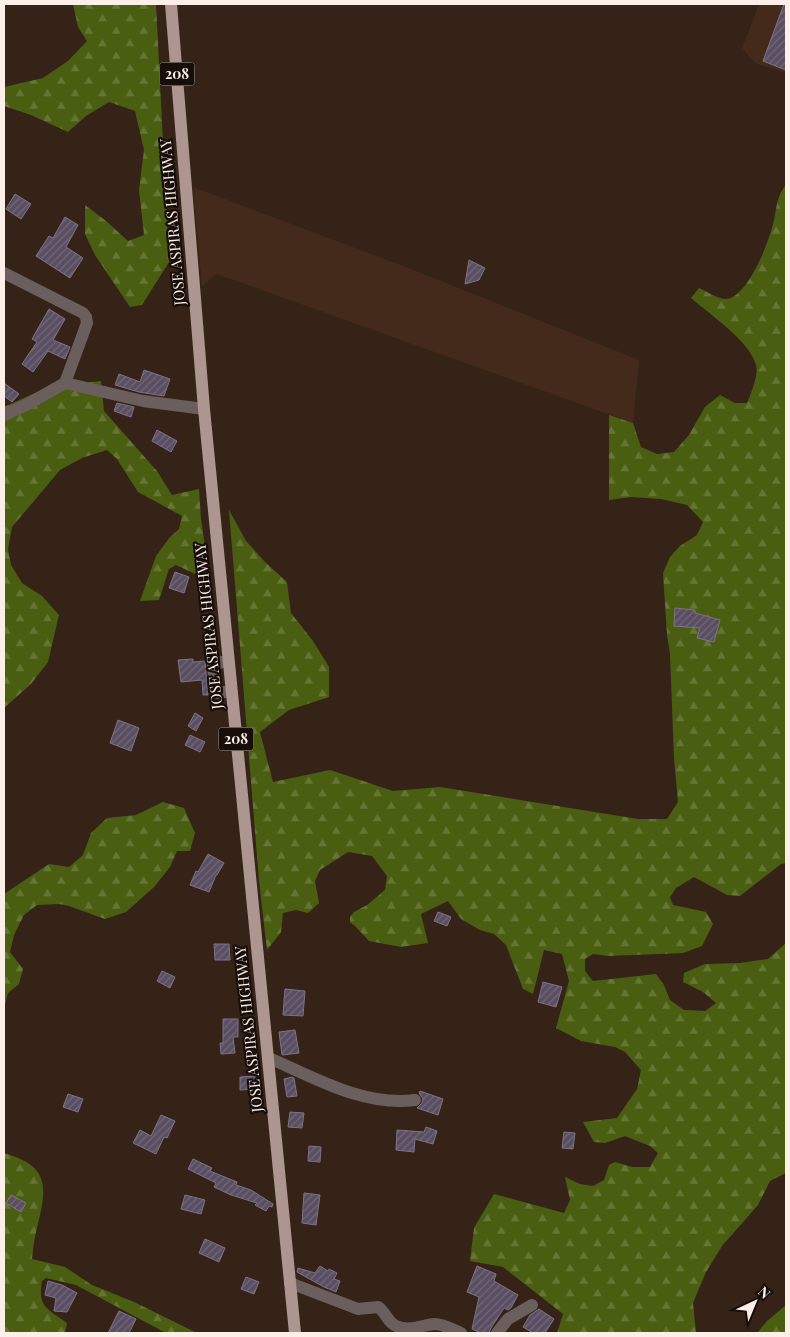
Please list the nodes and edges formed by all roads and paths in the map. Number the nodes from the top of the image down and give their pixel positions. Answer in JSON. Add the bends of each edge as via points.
{"nodes":[{"id":1,"x":171,"y":4,"type":"edge"},
{"id":2,"x":4,"y":273,"type":"edge"},
{"id":3,"x":65,"y":383,"type":"junction"},
{"id":4,"x":204,"y":409,"type":"junction"},
{"id":5,"x":4,"y":415,"type":"edge"},
{"id":6,"x":269,"y":1058,"type":"junction"},
{"id":7,"x":415,"y":1100,"type":"dead end"},
{"id":8,"x":290,"y":1283,"type":"junction"},
{"id":9,"x":532,"y":1304,"type":"dead end"},
{"id":10,"x":295,"y":1333,"type":"edge"},
{"id":11,"x":461,"y":1333,"type":"edge"},
{"id":12,"x":497,"y":1333,"type":"edge"}],
"edges":[{"from":1,"to":4,"type":"main road","name":"JOSE ASPIRAS HIGHWAY","number":"208"},
{"from":2,"to":3,"type":"street","via":[[86,316],[87,325]]},
{"from":3,"to":4,"type":"street"},
{"from":3,"to":5,"type":"street"},
{"from":4,"to":6,"type":"main road","name":"JOSE ASPIRAS HIGHWAY","number":"208"},
{"from":6,"to":7,"type":"street","via":[[368,1098],[398,1102]]},
{"from":6,"to":8,"type":"main road","name":"JOSE ASPIRAS HIGHWAY","number":"208"},
{"from":8,"to":10,"type":"main road","name":"JOSE ASPIRAS HIGHWAY","number":"208"},
{"from":8,"to":11,"type":"street","via":[[358,1309],[378,1307],[398,1327],[413,1329],[435,1324]]},
{"from":9,"to":12,"type":"street","via":[[508,1319]]}]}
